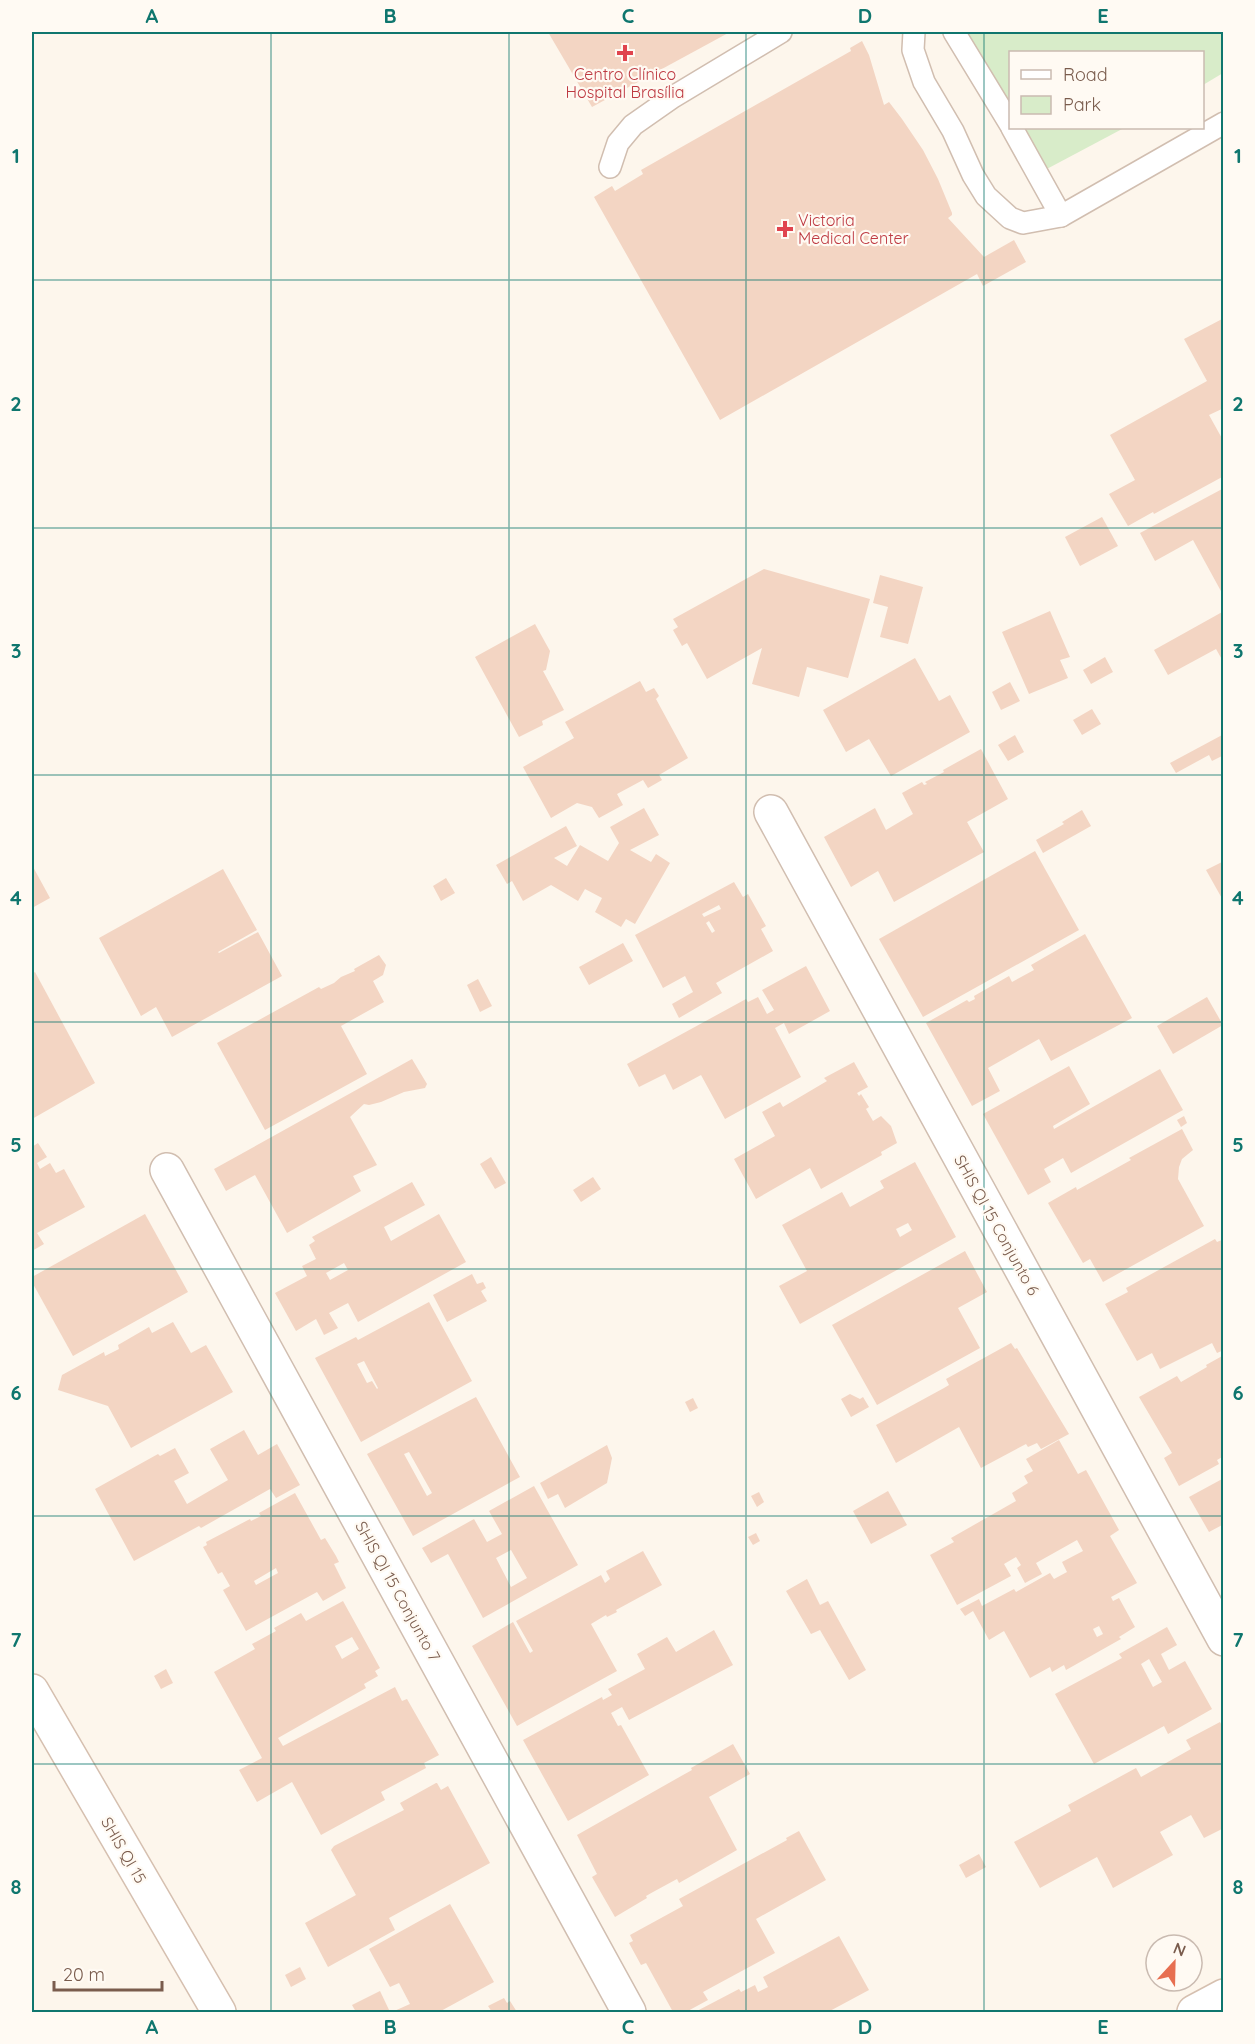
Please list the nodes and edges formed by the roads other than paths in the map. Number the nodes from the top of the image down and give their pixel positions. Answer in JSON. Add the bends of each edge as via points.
{"nodes":[{"id":1,"x":781,"y":32,"type":"edge"},
{"id":2,"x":914,"y":32,"type":"edge"},
{"id":3,"x":954,"y":32,"type":"edge"},
{"id":4,"x":1009,"y":123,"type":"edge"},
{"id":5,"x":1224,"y":123,"type":"edge"},
{"id":6,"x":1013,"y":129,"type":"edge"},
{"id":7,"x":610,"y":167,"type":"dead end"},
{"id":8,"x":1061,"y":216,"type":"junction"},
{"id":9,"x":771,"y":812,"type":"dead end"},
{"id":10,"x":167,"y":1170,"type":"dead end"},
{"id":11,"x":1224,"y":1639,"type":"edge"},
{"id":12,"x":32,"y":1691,"type":"edge"},
{"id":13,"x":1224,"y":1996,"type":"edge"},
{"id":14,"x":218,"y":2011,"type":"edge"},
{"id":15,"x":629,"y":2013,"type":"edge"},
{"id":16,"x":1194,"y":2013,"type":"edge"}],
"edges":[{"from":1,"to":7,"type":"lane","via":[[633,125],[618,143]]},
{"from":2,"to":8,"type":"lane","via":[[913,50],[924,82],[986,196],[1010,218],[1023,223]]},
{"from":3,"to":4,"type":"lane"},
{"from":5,"to":8,"type":"lane"},
{"from":6,"to":8,"type":"lane"},
{"from":9,"to":11,"type":"street","name":"SHIS QI 15 Conjunto 6"},
{"from":10,"to":15,"type":"street","name":"SHIS QI 15 Conjunto 7"},
{"from":12,"to":14,"type":"street","name":"SHIS QI 15"},
{"from":13,"to":16,"type":"street"}]}
